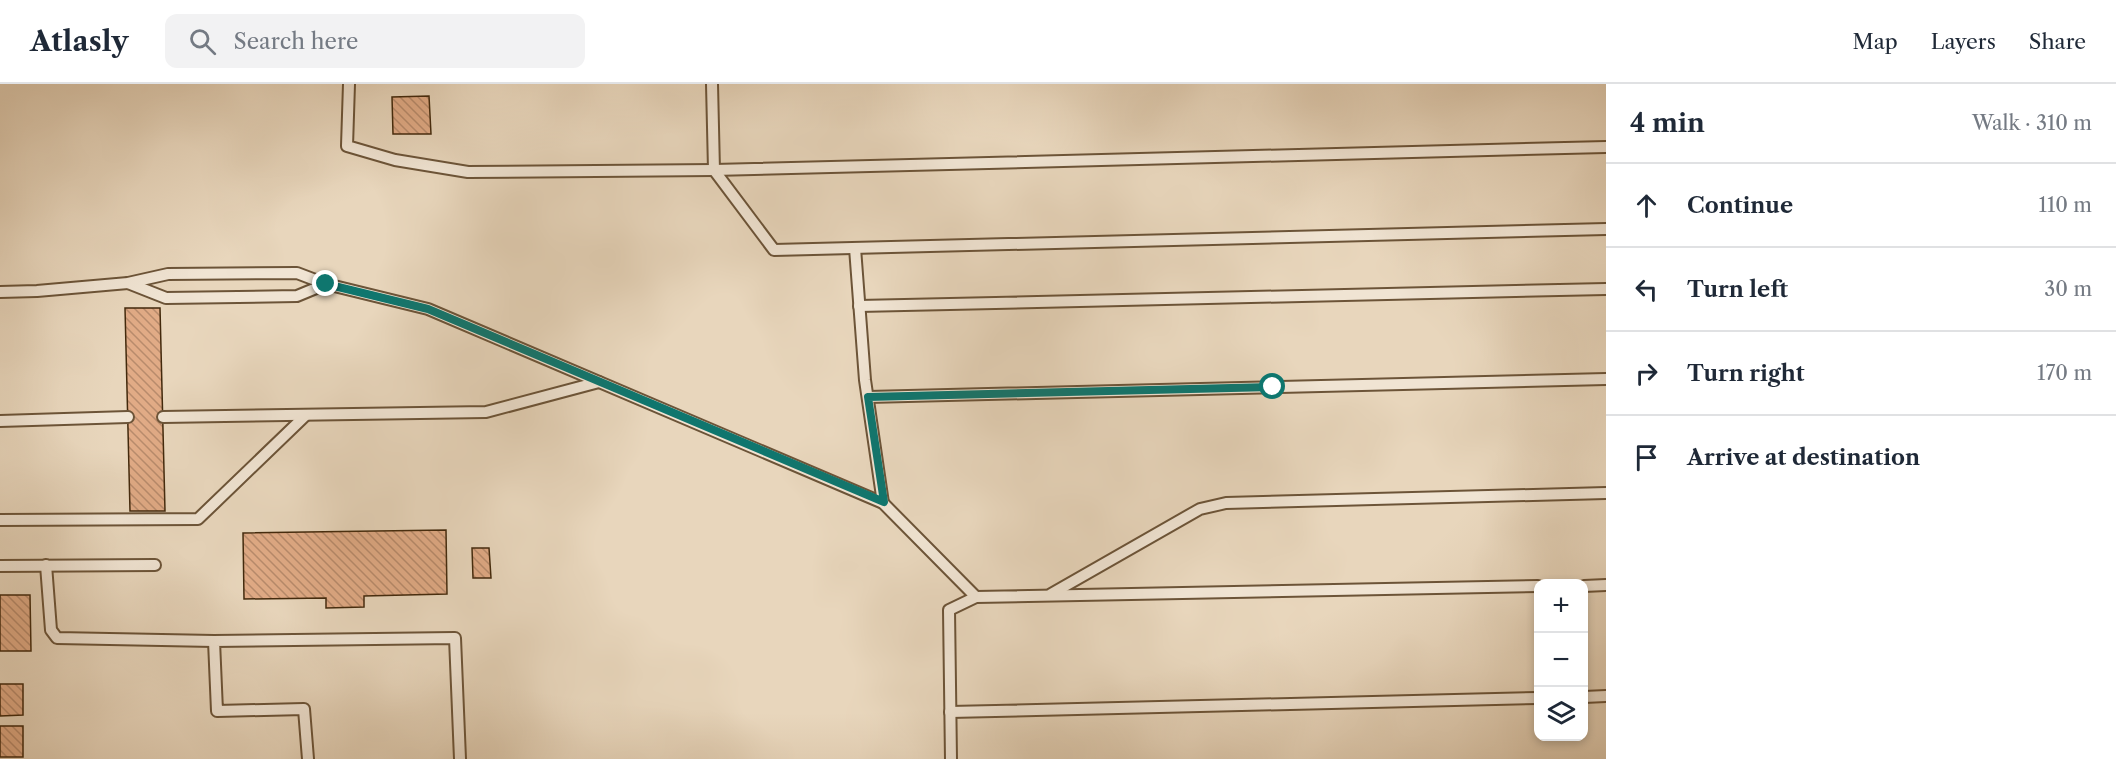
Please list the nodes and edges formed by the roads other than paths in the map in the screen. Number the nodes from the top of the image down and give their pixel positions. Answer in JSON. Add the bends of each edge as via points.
{"nodes":[{"id":1,"x":349,"y":84,"type":"edge"},
{"id":2,"x":712,"y":84,"type":"edge"},
{"id":3,"x":1606,"y":147,"type":"edge"},
{"id":4,"x":714,"y":170,"type":"junction"},
{"id":5,"x":1606,"y":230,"type":"edge"},
{"id":6,"x":855,"y":248,"type":"junction"},
{"id":7,"x":128,"y":283,"type":"junction"},
{"id":8,"x":326,"y":284,"type":"junction"},
{"id":9,"x":1606,"y":289,"type":"edge"},
{"id":10,"x":0,"y":292,"type":"edge"},
{"id":11,"x":859,"y":306,"type":"junction"},
{"id":12,"x":1606,"y":379,"type":"edge"},
{"id":13,"x":600,"y":382,"type":"junction"},
{"id":14,"x":868,"y":397,"type":"junction"},
{"id":15,"x":306,"y":415,"type":"junction"},
{"id":16,"x":128,"y":417,"type":"dead end"},
{"id":17,"x":163,"y":417,"type":"dead end"},
{"id":18,"x":0,"y":421,"type":"edge"},
{"id":19,"x":1606,"y":493,"type":"edge"},
{"id":20,"x":884,"y":502,"type":"junction"},
{"id":21,"x":0,"y":520,"type":"edge"},
{"id":22,"x":46,"y":565,"type":"junction"},
{"id":23,"x":155,"y":565,"type":"dead end"},
{"id":24,"x":0,"y":566,"type":"edge"},
{"id":25,"x":1606,"y":585,"type":"edge"},
{"id":26,"x":1534,"y":586,"type":"edge"},
{"id":27,"x":1588,"y":586,"type":"edge"},
{"id":28,"x":1049,"y":595,"type":"junction"},
{"id":29,"x":976,"y":597,"type":"junction"},
{"id":30,"x":214,"y":641,"type":"junction"},
{"id":31,"x":1606,"y":696,"type":"edge"},
{"id":32,"x":1588,"y":697,"type":"edge"},
{"id":33,"x":1534,"y":698,"type":"edge"},
{"id":34,"x":950,"y":712,"type":"junction"},
{"id":35,"x":308,"y":759,"type":"edge"},
{"id":36,"x":460,"y":759,"type":"edge"},
{"id":37,"x":951,"y":759,"type":"edge"}],
"edges":[{"from":1,"to":4,"type":"lane","via":[[347,146],[395,160],[468,172]]},
{"from":2,"to":4,"type":"lane"},
{"from":3,"to":4,"type":"lane"},
{"from":4,"to":6,"type":"lane","via":[[774,250]]},
{"from":5,"to":6,"type":"lane"},
{"from":6,"to":11,"type":"lane"},
{"from":7,"to":8,"type":"lane","via":[[168,274],[297,273]]},
{"from":7,"to":8,"type":"lane","via":[[166,298],[297,296]]},
{"from":7,"to":10,"type":"lane"},
{"from":8,"to":13,"type":"lane","via":[[428,309]]},
{"from":9,"to":11,"type":"lane"},
{"from":11,"to":14,"type":"lane"},
{"from":12,"to":14,"type":"lane"},
{"from":13,"to":15,"type":"lane","via":[[486,412]]},
{"from":13,"to":20,"type":"lane"},
{"from":14,"to":20,"type":"lane"},
{"from":15,"to":17,"type":"lane"},
{"from":15,"to":21,"type":"lane","via":[[198,519]]},
{"from":16,"to":18,"type":"lane"},
{"from":19,"to":28,"type":"lane","via":[[1226,502],[1200,509]]},
{"from":20,"to":29,"type":"lane"},
{"from":22,"to":23,"type":"lane"},
{"from":22,"to":24,"type":"lane"},
{"from":22,"to":30,"type":"lane","via":[[51,630],[57,638]]},
{"from":25,"to":27,"type":"lane"},
{"from":26,"to":28,"type":"lane"},
{"from":28,"to":29,"type":"lane"},
{"from":29,"to":34,"type":"lane","via":[[949,610]]},
{"from":30,"to":35,"type":"lane","via":[[217,711],[304,709]]},
{"from":30,"to":36,"type":"lane","via":[[455,638]]},
{"from":31,"to":32,"type":"lane"},
{"from":33,"to":34,"type":"lane"},
{"from":34,"to":37,"type":"lane"}]}
